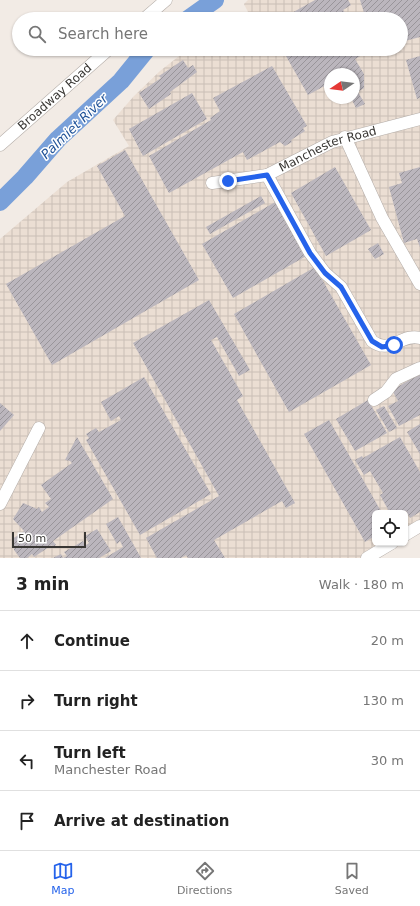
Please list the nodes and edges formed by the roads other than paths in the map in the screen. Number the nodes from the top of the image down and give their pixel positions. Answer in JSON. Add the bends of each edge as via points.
{"nodes":[{"id":1,"x":166,"y":0,"type":"edge"},
{"id":2,"x":152,"y":12,"type":"edge"},
{"id":3,"x":102,"y":56,"type":"edge"},
{"id":4,"x":420,"y":119,"type":"edge"},
{"id":5,"x":345,"y":137,"type":"junction"},
{"id":6,"x":0,"y":145,"type":"edge"},
{"id":7,"x":267,"y":175,"type":"junction"},
{"id":8,"x":212,"y":183,"type":"dead end"},
{"id":9,"x":420,"y":284,"type":"edge"},
{"id":10,"x":420,"y":338,"type":"edge"},
{"id":11,"x":420,"y":368,"type":"edge"},
{"id":12,"x":374,"y":400,"type":"dead end"},
{"id":13,"x":39,"y":428,"type":"dead end"},
{"id":14,"x":0,"y":504,"type":"edge"},
{"id":15,"x":420,"y":526,"type":"edge"},
{"id":16,"x":408,"y":533,"type":"edge"},
{"id":17,"x":387,"y":546,"type":"edge"},
{"id":18,"x":367,"y":558,"type":"edge"}],
"edges":[{"from":1,"to":2,"type":"street"},
{"from":3,"to":6,"type":"street","name":"Broadway Road"},
{"from":4,"to":5,"type":"street","name":"Manchester Road"},
{"from":5,"to":7,"type":"street","name":"Manchester Road"},
{"from":5,"to":9,"type":"street","via":[[382,218]]},
{"from":7,"to":8,"type":"street","name":"Manchester Road"},
{"from":7,"to":10,"type":"street","via":[[310,253],[325,273],[341,287],[372,341],[385,347],[409,338]]},
{"from":11,"to":12,"type":"street","via":[[396,379],[386,392]]},
{"from":13,"to":14,"type":"street"},
{"from":15,"to":16,"type":"street"},
{"from":17,"to":18,"type":"street"}]}
